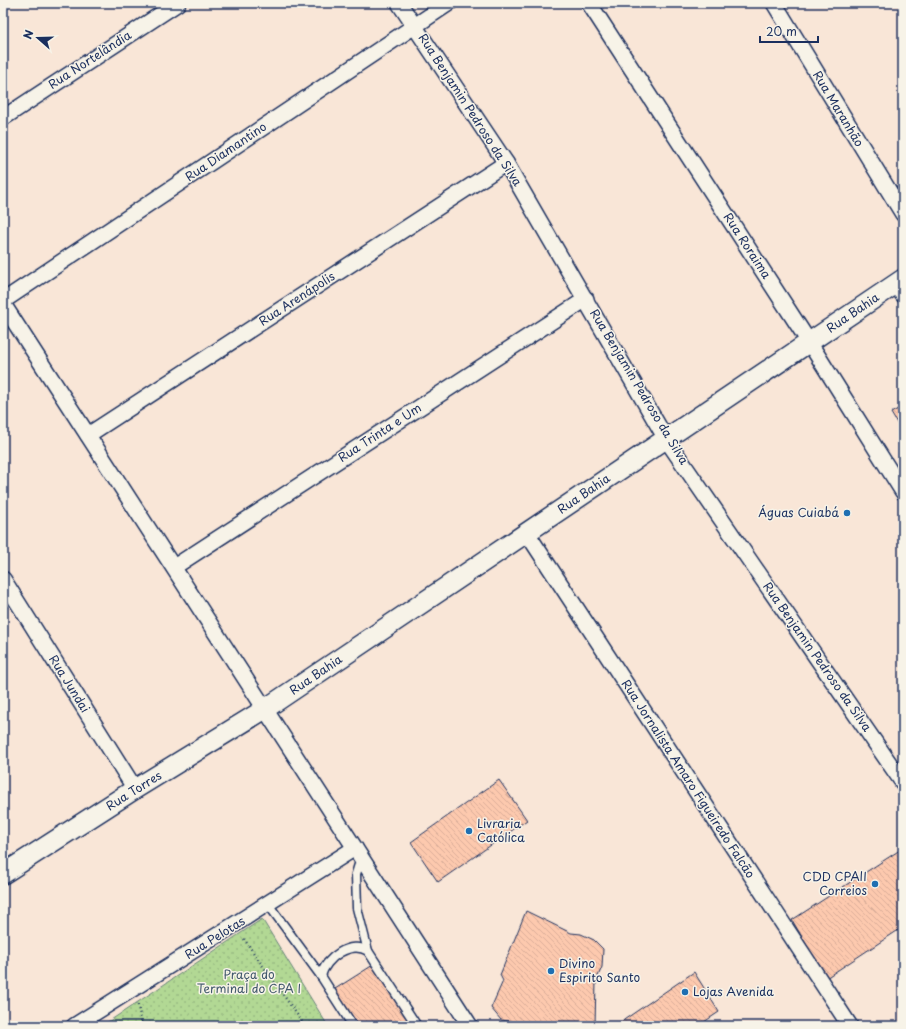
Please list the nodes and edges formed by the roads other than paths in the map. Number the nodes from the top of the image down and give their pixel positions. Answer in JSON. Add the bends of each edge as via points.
{"nodes":[{"id":1,"x":178,"y":3,"type":"edge"},
{"id":2,"x":399,"y":3,"type":"edge"},
{"id":3,"x":449,"y":3,"type":"edge"},
{"id":4,"x":589,"y":3,"type":"edge"},
{"id":5,"x":774,"y":3,"type":"edge"},
{"id":6,"x":415,"y":25,"type":"junction"},
{"id":7,"x":3,"y":118,"type":"edge"},
{"id":8,"x":506,"y":163,"type":"junction"},
{"id":9,"x":903,"y":214,"type":"edge"},
{"id":10,"x":900,"y":286,"type":"edge"},
{"id":11,"x":586,"y":299,"type":"junction"},
{"id":12,"x":3,"y":303,"type":"edge"},
{"id":13,"x":809,"y":342,"type":"junction"},
{"id":14,"x":88,"y":435,"type":"junction"},
{"id":15,"x":666,"y":438,"type":"junction"},
{"id":16,"x":903,"y":492,"type":"edge"},
{"id":17,"x":526,"y":533,"type":"junction"},
{"id":18,"x":174,"y":567,"type":"junction"},
{"id":19,"x":3,"y":579,"type":"edge"},
{"id":20,"x":265,"y":709,"type":"junction"},
{"id":21,"x":903,"y":783,"type":"edge"},
{"id":22,"x":135,"y":790,"type":"junction"},
{"id":23,"x":358,"y":852,"type":"junction"},
{"id":24,"x":4,"y":871,"type":"edge"},
{"id":25,"x":268,"y":904,"type":"junction"},
{"id":26,"x":368,"y":951,"type":"junction"},
{"id":27,"x":321,"y":976,"type":"junction"},
{"id":28,"x":74,"y":1026,"type":"edge"},
{"id":29,"x":353,"y":1026,"type":"edge"},
{"id":30,"x":417,"y":1026,"type":"edge"},
{"id":31,"x":470,"y":1026,"type":"edge"},
{"id":32,"x":850,"y":1026,"type":"edge"}],
"edges":[{"from":1,"to":7,"type":"street","name":"Rua Nortelândia"},
{"from":2,"to":6,"type":"street","name":"Rua Benjamin Pedroso da Silva"},
{"from":3,"to":6,"type":"street","name":"Rua Diamantino"},
{"from":4,"to":13,"type":"street","name":"Rua Roraima"},
{"from":5,"to":9,"type":"street","name":"Rua Maranhão"},
{"from":6,"to":8,"type":"street","name":"Rua Benjamin Pedroso da Silva"},
{"from":6,"to":12,"type":"street","name":"Rua Diamantino"},
{"from":8,"to":11,"type":"street","name":"Rua Benjamin Pedroso da Silva"},
{"from":8,"to":14,"type":"street","name":"Rua Arenápolis"},
{"from":10,"to":13,"type":"street","name":"Rua Bahia"},
{"from":11,"to":15,"type":"street","name":"Rua Benjamin Pedroso da Silva"},
{"from":11,"to":18,"type":"street","name":"Rua Trinta e Um"},
{"from":12,"to":14,"type":"street"},
{"from":13,"to":15,"type":"street","name":"Rua Bahia"},
{"from":13,"to":16,"type":"street","name":"Rua Roraima"},
{"from":14,"to":18,"type":"street"},
{"from":15,"to":17,"type":"street","name":"Rua Bahia"},
{"from":15,"to":21,"type":"street","name":"Rua Benjamin Pedroso da Silva"},
{"from":17,"to":20,"type":"street","name":"Rua Bahia"},
{"from":17,"to":32,"type":"street","name":"Rua Jornalista Amaro Figueiredo Falcão"},
{"from":18,"to":20,"type":"street"},
{"from":19,"to":22,"type":"street","name":"Rua Jundai"},
{"from":20,"to":22,"type":"street","name":"Rua Torres"},
{"from":20,"to":23,"type":"street"},
{"from":22,"to":24,"type":"street","name":"Rua Torres"},
{"from":23,"to":25,"type":"street","name":"Rua Pelotas"},
{"from":23,"to":26,"type":"lane","via":[[357,908]]},
{"from":23,"to":31,"type":"street"},
{"from":25,"to":27,"type":"lane"},
{"from":25,"to":28,"type":"street","name":"Rua Pelotas"},
{"from":26,"to":27,"type":"lane","via":[[362,947],[350,948],[328,961]]},
{"from":26,"to":30,"type":"lane"},
{"from":27,"to":29,"type":"lane"}]}
